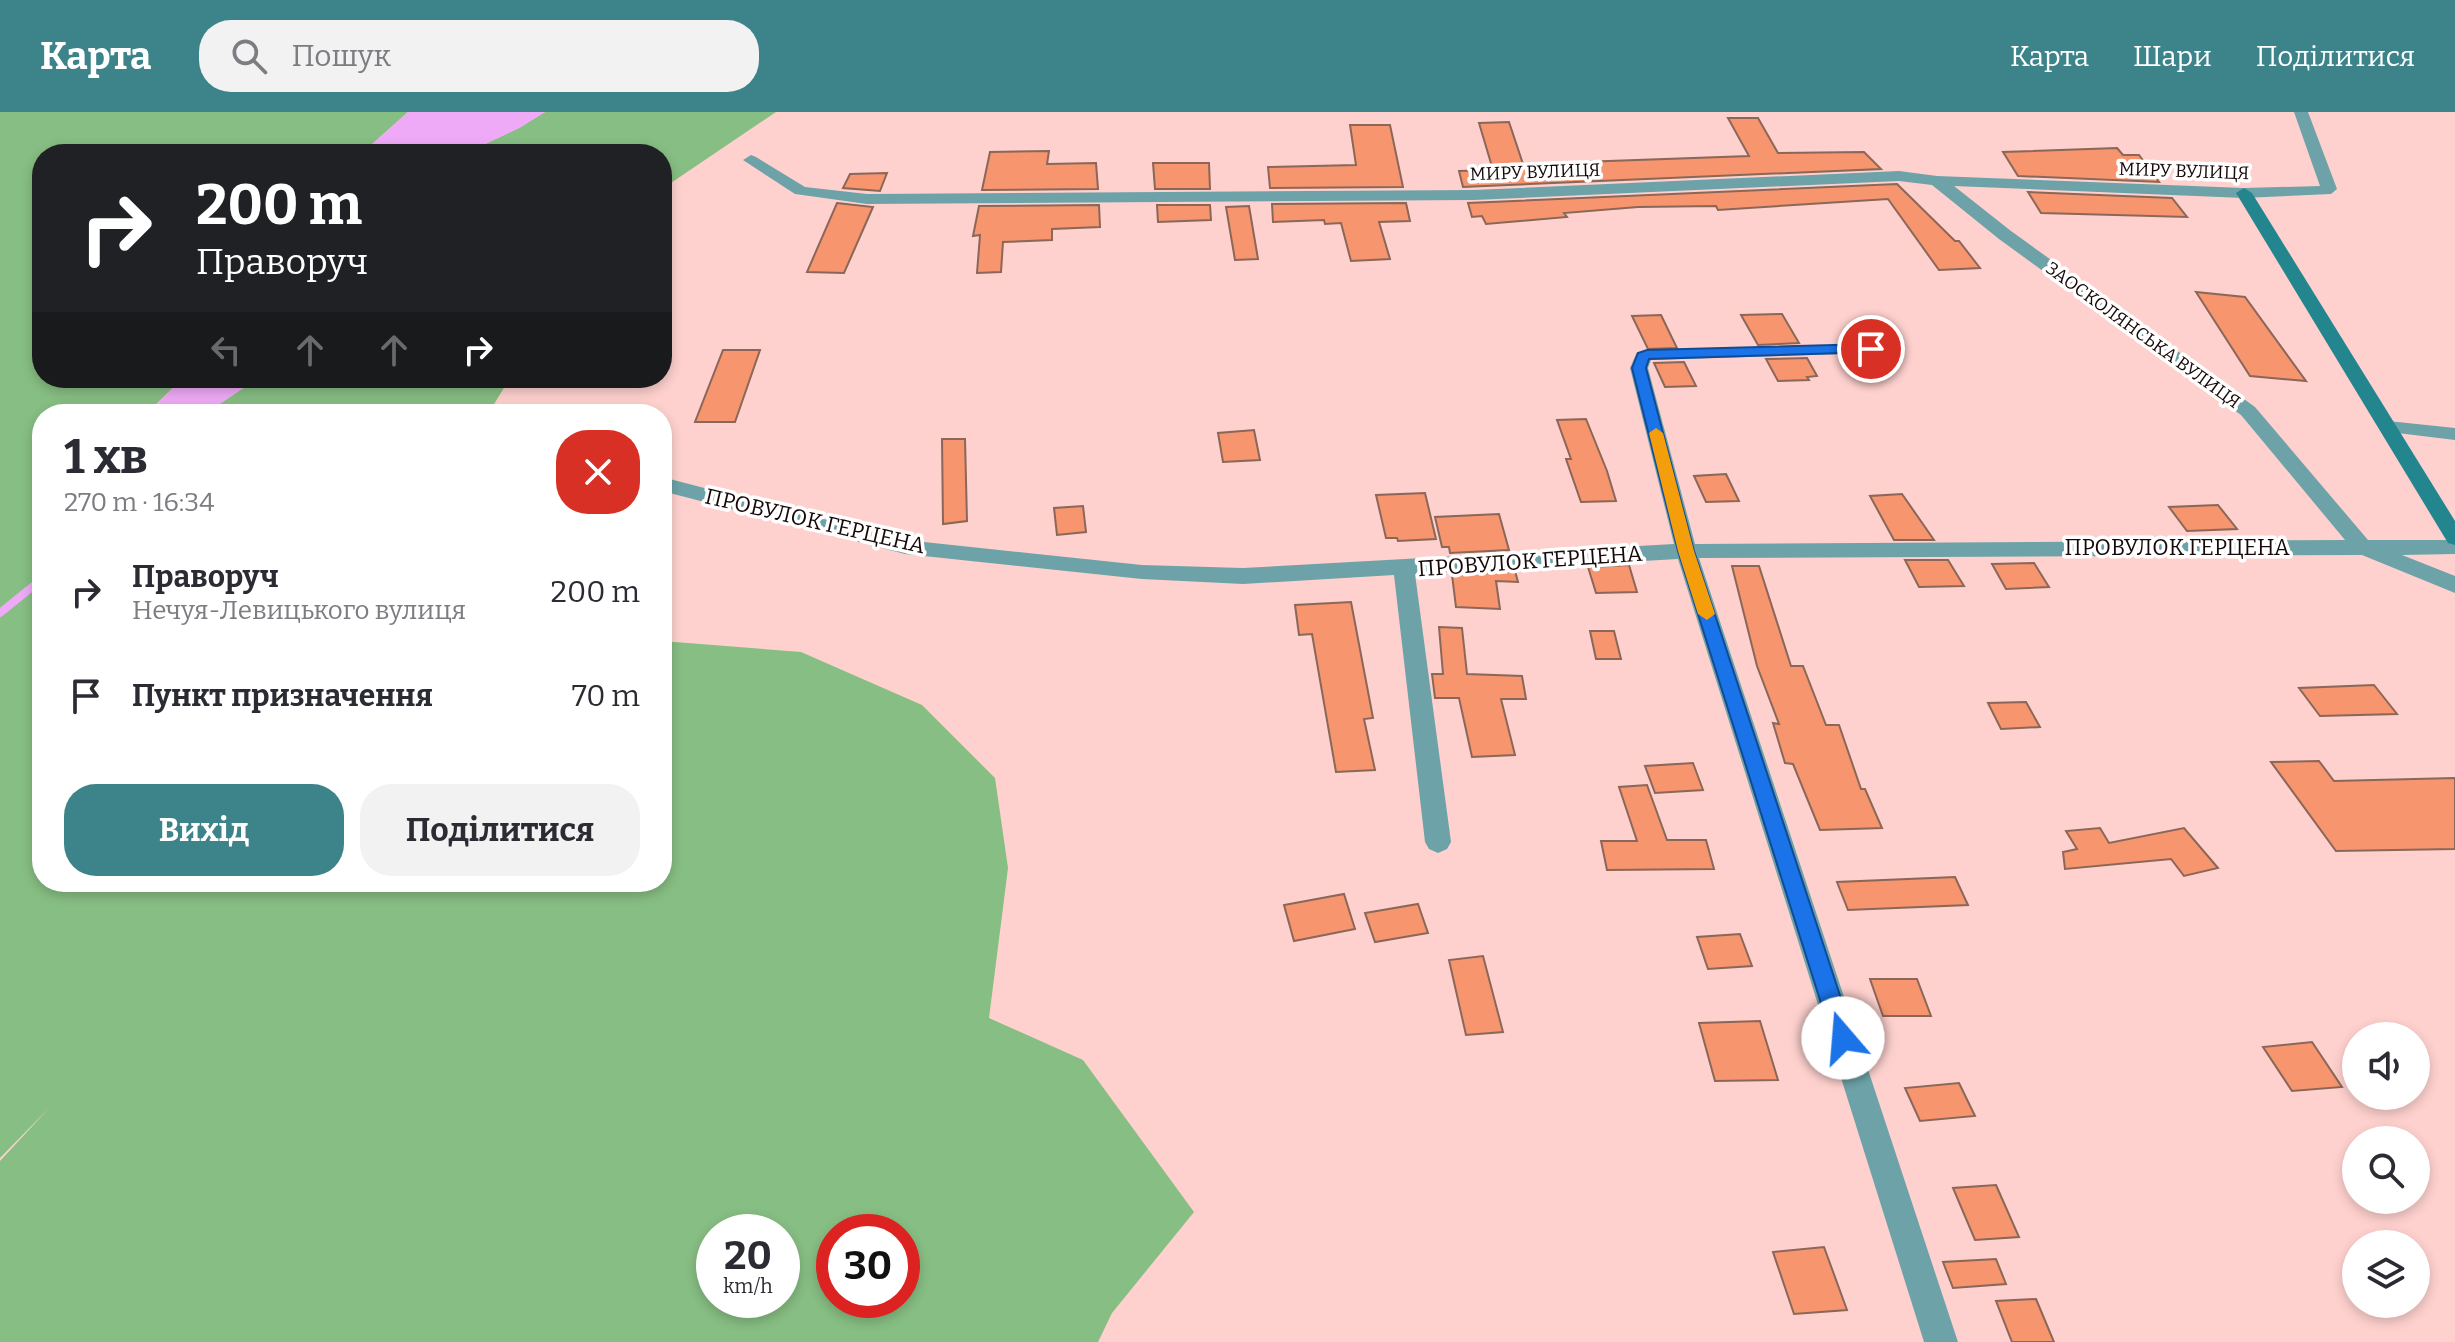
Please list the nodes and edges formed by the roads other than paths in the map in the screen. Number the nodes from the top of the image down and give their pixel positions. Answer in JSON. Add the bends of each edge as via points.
{"nodes":[{"id":1,"x":2301,"y":112,"type":"edge"},
{"id":2,"x":751,"y":160,"type":"dead end"},
{"id":3,"x":1937,"y":181,"type":"junction"},
{"id":4,"x":2244,"y":193,"type":"junction"},
{"id":5,"x":1871,"y":349,"type":"dead end"},
{"id":6,"x":2388,"y":427,"type":"junction"},
{"id":7,"x":2453,"y":433,"type":"edge"},
{"id":8,"x":672,"y":487,"type":"edge"},
{"id":9,"x":2455,"y":538,"type":"edge"},
{"id":10,"x":2361,"y":546,"type":"junction"},
{"id":11,"x":2455,"y":547,"type":"edge"},
{"id":12,"x":1686,"y":551,"type":"junction"},
{"id":13,"x":1404,"y":569,"type":"junction"},
{"id":14,"x":2455,"y":585,"type":"edge"},
{"id":15,"x":1438,"y":842,"type":"dead end"},
{"id":16,"x":1941,"y":1342,"type":"edge"}],
"edges":[{"from":1,"to":4,"type":"street","name":"МИРУ ВУЛИЦЯ","via":[[2329,189]]},
{"from":2,"to":3,"type":"street","name":"МИРУ ВУЛИЦЯ","via":[[801,191],[867,199],[1474,195],[1899,176]]},
{"from":3,"to":4,"type":"street","name":"МИРУ ВУЛИЦЯ"},
{"from":3,"to":10,"type":"street","name":"ЗАОСКОЛЯНСЬКА ВУЛИЦЯ","via":[[2248,411]]},
{"from":4,"to":6,"type":"street"},
{"from":5,"to":12,"type":"street","via":[[1643,356],[1639,368]]},
{"from":6,"to":7,"type":"street"},
{"from":6,"to":9,"type":"street"},
{"from":8,"to":13,"type":"street","name":"ПРОВУЛОК ГЕРЦЕНА","via":[[905,547],[1157,573],[1243,576]]},
{"from":10,"to":11,"type":"street","name":"ПРОВУЛОК ГЕРЦЕНА"},
{"from":10,"to":12,"type":"street","name":"ПРОВУЛОК ГЕРЦЕНА"},
{"from":10,"to":14,"type":"street"},
{"from":12,"to":13,"type":"street","name":"ПРОВУЛОК ГЕРЦЕНА"},
{"from":12,"to":16,"type":"street"},
{"from":13,"to":15,"type":"street"}]}
